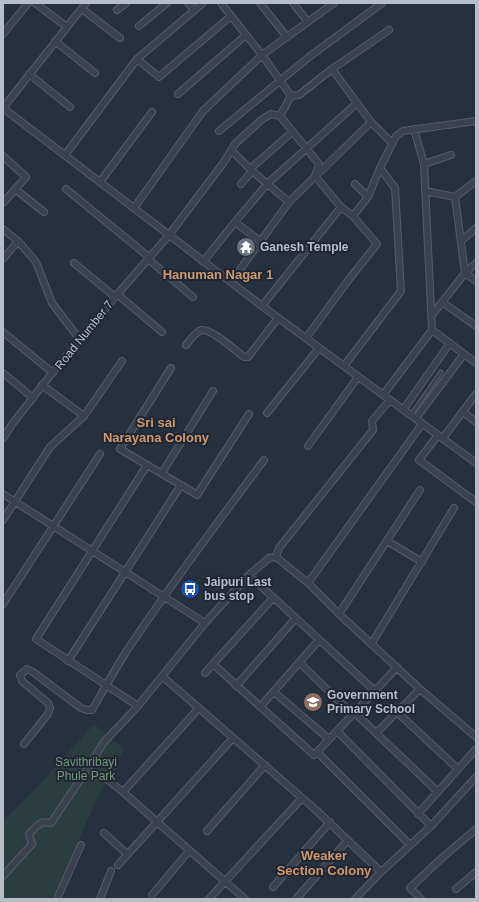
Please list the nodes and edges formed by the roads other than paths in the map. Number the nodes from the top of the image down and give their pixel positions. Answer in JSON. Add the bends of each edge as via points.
{"nodes":[{"id":1,"x":28,"y":3,"type":"edge"},
{"id":2,"x":35,"y":3,"type":"edge"},
{"id":3,"x":126,"y":3,"type":"edge"},
{"id":4,"x":167,"y":3,"type":"edge"},
{"id":5,"x":188,"y":3,"type":"edge"},
{"id":6,"x":203,"y":3,"type":"edge"},
{"id":7,"x":221,"y":3,"type":"edge"},
{"id":8,"x":260,"y":3,"type":"edge"},
{"id":9,"x":293,"y":3,"type":"edge"},
{"id":10,"x":382,"y":3,"type":"edge"},
{"id":11,"x":331,"y":4,"type":"edge"},
{"id":12,"x":84,"y":6,"type":"edge"},
{"id":13,"x":118,"y":10,"type":"dead end"},
{"id":14,"x":194,"y":10,"type":"junction"},
{"id":15,"x":231,"y":16,"type":"junction"},
{"id":16,"x":308,"y":22,"type":"junction"},
{"id":17,"x":139,"y":26,"type":"dead end"},
{"id":18,"x":66,"y":27,"type":"junction"},
{"id":19,"x":389,"y":30,"type":"dead end"},
{"id":20,"x":3,"y":34,"type":"edge"},
{"id":21,"x":246,"y":35,"type":"junction"},
{"id":22,"x":287,"y":37,"type":"junction"},
{"id":23,"x":120,"y":38,"type":"dead end"},
{"id":24,"x":55,"y":41,"type":"junction"},
{"id":25,"x":262,"y":55,"type":"junction"},
{"id":26,"x":137,"y":59,"type":"junction"},
{"id":27,"x":332,"y":69,"type":"junction"},
{"id":28,"x":95,"y":73,"type":"dead end"},
{"id":29,"x":29,"y":74,"type":"junction"},
{"id":30,"x":281,"y":80,"type":"junction"},
{"id":31,"x":178,"y":94,"type":"dead end"},
{"id":32,"x":291,"y":96,"type":"junction"},
{"id":33,"x":357,"y":103,"type":"junction"},
{"id":34,"x":70,"y":107,"type":"dead end"},
{"id":35,"x":3,"y":108,"type":"edge"},
{"id":36,"x":152,"y":112,"type":"dead end"},
{"id":37,"x":280,"y":116,"type":"junction"},
{"id":38,"x":476,"y":121,"type":"edge"},
{"id":39,"x":371,"y":122,"type":"junction"},
{"id":40,"x":414,"y":129,"type":"junction"},
{"id":41,"x":219,"y":131,"type":"dead end"},
{"id":42,"x":292,"y":132,"type":"junction"},
{"id":43,"x":392,"y":143,"type":"junction"},
{"id":44,"x":307,"y":149,"type":"junction"},
{"id":45,"x":231,"y":150,"type":"junction"},
{"id":46,"x":65,"y":155,"type":"junction"},
{"id":47,"x":450,"y":155,"type":"dead end"},
{"id":48,"x":3,"y":156,"type":"edge"},
{"id":49,"x":424,"y":164,"type":"junction"},
{"id":50,"x":380,"y":168,"type":"junction"},
{"id":51,"x":251,"y":170,"type":"junction"},
{"id":52,"x":315,"y":176,"type":"junction"},
{"id":53,"x":476,"y":181,"type":"edge"},
{"id":54,"x":100,"y":182,"type":"junction"},
{"id":55,"x":241,"y":184,"type":"dead end"},
{"id":56,"x":267,"y":184,"type":"junction"},
{"id":57,"x":355,"y":184,"type":"dead end"},
{"id":58,"x":15,"y":189,"type":"junction"},
{"id":59,"x":66,"y":189,"type":"dead end"},
{"id":60,"x":425,"y":191,"type":"junction"},
{"id":61,"x":368,"y":197,"type":"junction"},
{"id":62,"x":455,"y":197,"type":"junction"},
{"id":63,"x":289,"y":202,"type":"junction"},
{"id":64,"x":3,"y":203,"type":"edge"},
{"id":65,"x":341,"y":207,"type":"junction"},
{"id":66,"x":134,"y":208,"type":"junction"},
{"id":67,"x":44,"y":212,"type":"dead end"},
{"id":68,"x":353,"y":216,"type":"junction"},
{"id":69,"x":235,"y":222,"type":"junction"},
{"id":70,"x":476,"y":228,"type":"edge"},
{"id":71,"x":3,"y":229,"type":"edge"},
{"id":72,"x":169,"y":235,"type":"junction"},
{"id":73,"x":18,"y":241,"type":"junction"},
{"id":74,"x":260,"y":241,"type":"junction"},
{"id":75,"x":461,"y":241,"type":"junction"},
{"id":76,"x":149,"y":258,"type":"junction"},
{"id":77,"x":3,"y":259,"type":"edge"},
{"id":78,"x":203,"y":262,"type":"junction"},
{"id":79,"x":74,"y":263,"type":"dead end"},
{"id":80,"x":476,"y":263,"type":"edge"},
{"id":81,"x":465,"y":274,"type":"junction"},
{"id":82,"x":476,"y":281,"type":"edge"},
{"id":83,"x":230,"y":282,"type":"junction"},
{"id":84,"x":116,"y":296,"type":"junction"},
{"id":85,"x":193,"y":297,"type":"dead end"},
{"id":86,"x":442,"y":302,"type":"junction"},
{"id":87,"x":262,"y":306,"type":"junction"},
{"id":88,"x":432,"y":315,"type":"junction"},
{"id":89,"x":278,"y":318,"type":"junction"},
{"id":90,"x":476,"y":326,"type":"edge"},
{"id":91,"x":432,"y":330,"type":"junction"},
{"id":92,"x":3,"y":332,"type":"edge"},
{"id":93,"x":162,"y":332,"type":"dead end"},
{"id":94,"x":306,"y":338,"type":"junction"},
{"id":95,"x":80,"y":340,"type":"junction"},
{"id":96,"x":450,"y":343,"type":"junction"},
{"id":97,"x":186,"y":345,"type":"dead end"},
{"id":98,"x":319,"y":348,"type":"junction"},
{"id":99,"x":464,"y":354,"type":"junction"},
{"id":100,"x":122,"y":361,"type":"dead end"},
{"id":101,"x":476,"y":363,"type":"edge"},
{"id":102,"x":344,"y":366,"type":"junction"},
{"id":103,"x":171,"y":368,"type":"dead end"},
{"id":104,"x":53,"y":372,"type":"junction"},
{"id":105,"x":441,"y":372,"type":"dead end"},
{"id":106,"x":3,"y":373,"type":"edge"},
{"id":107,"x":358,"y":377,"type":"junction"},
{"id":108,"x":42,"y":386,"type":"junction"},
{"id":109,"x":214,"y":391,"type":"dead end"},
{"id":110,"x":476,"y":394,"type":"edge"},
{"id":111,"x":383,"y":395,"type":"junction"},
{"id":112,"x":33,"y":398,"type":"junction"},
{"id":113,"x":389,"y":401,"type":"junction"},
{"id":114,"x":403,"y":410,"type":"junction"},
{"id":115,"x":463,"y":412,"type":"junction"},
{"id":116,"x":267,"y":413,"type":"dead end"},
{"id":117,"x":249,"y":414,"type":"dead end"},
{"id":118,"x":84,"y":416,"type":"junction"},
{"id":119,"x":413,"y":417,"type":"junction"},
{"id":120,"x":476,"y":422,"type":"edge"},
{"id":121,"x":422,"y":424,"type":"junction"},
{"id":122,"x":441,"y":436,"type":"junction"},
{"id":123,"x":3,"y":438,"type":"edge"},
{"id":124,"x":308,"y":446,"type":"dead end"},
{"id":125,"x":100,"y":454,"type":"dead end"},
{"id":126,"x":264,"y":460,"type":"dead end"},
{"id":127,"x":476,"y":462,"type":"edge"},
{"id":128,"x":147,"y":465,"type":"junction"},
{"id":129,"x":162,"y":473,"type":"junction"},
{"id":130,"x":181,"y":485,"type":"junction"},
{"id":131,"x":420,"y":490,"type":"dead end"},
{"id":132,"x":3,"y":494,"type":"edge"},
{"id":133,"x":15,"y":502,"type":"junction"},
{"id":134,"x":476,"y":502,"type":"edge"},
{"id":135,"x":454,"y":508,"type":"dead end"},
{"id":136,"x":3,"y":520,"type":"edge"},
{"id":137,"x":53,"y":526,"type":"junction"},
{"id":138,"x":387,"y":540,"type":"junction"},
{"id":139,"x":92,"y":551,"type":"junction"},
{"id":140,"x":276,"y":557,"type":"junction"},
{"id":141,"x":422,"y":562,"type":"junction"},
{"id":142,"x":126,"y":572,"type":"junction"},
{"id":143,"x":249,"y":575,"type":"junction"},
{"id":144,"x":308,"y":583,"type":"junction"},
{"id":145,"x":165,"y":597,"type":"junction"},
{"id":146,"x":273,"y":598,"type":"junction"},
{"id":147,"x":3,"y":604,"type":"edge"},
{"id":148,"x":339,"y":614,"type":"junction"},
{"id":149,"x":295,"y":619,"type":"junction"},
{"id":150,"x":206,"y":622,"type":"junction"},
{"id":151,"x":319,"y":640,"type":"junction"},
{"id":152,"x":372,"y":643,"type":"junction"},
{"id":153,"x":68,"y":661,"type":"junction"},
{"id":154,"x":300,"y":663,"type":"junction"},
{"id":155,"x":213,"y":664,"type":"junction"},
{"id":156,"x":397,"y":667,"type":"junction"},
{"id":157,"x":204,"y":673,"type":"dead end"},
{"id":158,"x":162,"y":676,"type":"junction"},
{"id":159,"x":106,"y":686,"type":"junction"},
{"id":160,"x":236,"y":686,"type":"junction"},
{"id":161,"x":420,"y":689,"type":"junction"},
{"id":162,"x":375,"y":691,"type":"junction"},
{"id":163,"x":274,"y":692,"type":"junction"},
{"id":164,"x":138,"y":706,"type":"junction"},
{"id":165,"x":260,"y":707,"type":"junction"},
{"id":166,"x":199,"y":708,"type":"junction"},
{"id":167,"x":397,"y":712,"type":"junction"},
{"id":168,"x":353,"y":713,"type":"junction"},
{"id":169,"x":337,"y":731,"type":"junction"},
{"id":170,"x":376,"y":733,"type":"junction"},
{"id":171,"x":476,"y":737,"type":"edge"},
{"id":172,"x":233,"y":738,"type":"junction"},
{"id":173,"x":329,"y":739,"type":"junction"},
{"id":174,"x":24,"y":744,"type":"dead end"},
{"id":175,"x":476,"y":749,"type":"edge"},
{"id":176,"x":317,"y":752,"type":"junction"},
{"id":177,"x":265,"y":765,"type":"junction"},
{"id":178,"x":458,"y":769,"type":"junction"},
{"id":179,"x":476,"y":777,"type":"edge"},
{"id":180,"x":108,"y":780,"type":"dead end"},
{"id":181,"x":123,"y":792,"type":"junction"},
{"id":182,"x":438,"y":792,"type":"junction"},
{"id":183,"x":302,"y":798,"type":"junction"},
{"id":184,"x":418,"y":814,"type":"junction"},
{"id":185,"x":157,"y":821,"type":"junction"},
{"id":186,"x":330,"y":822,"type":"junction"},
{"id":187,"x":430,"y":826,"type":"junction"},
{"id":188,"x":476,"y":829,"type":"edge"},
{"id":189,"x":207,"y":831,"type":"dead end"},
{"id":190,"x":104,"y":833,"type":"dead end"},
{"id":191,"x":348,"y":840,"type":"junction"},
{"id":192,"x":81,"y":845,"type":"dead end"},
{"id":193,"x":410,"y":845,"type":"junction"},
{"id":194,"x":189,"y":851,"type":"junction"},
{"id":195,"x":127,"y":854,"type":"junction"},
{"id":196,"x":118,"y":865,"type":"dead end"},
{"id":197,"x":111,"y":871,"type":"dead end"},
{"id":198,"x":381,"y":872,"type":"junction"},
{"id":199,"x":476,"y":872,"type":"edge"},
{"id":200,"x":3,"y":876,"type":"edge"},
{"id":201,"x":226,"y":881,"type":"junction"},
{"id":202,"x":273,"y":886,"type":"dead end"},
{"id":203,"x":456,"y":889,"type":"dead end"},
{"id":204,"x":152,"y":895,"type":"dead end"},
{"id":205,"x":57,"y":899,"type":"edge"},
{"id":206,"x":100,"y":899,"type":"edge"},
{"id":207,"x":209,"y":899,"type":"edge"},
{"id":208,"x":245,"y":899,"type":"edge"},
{"id":209,"x":296,"y":899,"type":"edge"},
{"id":210,"x":355,"y":899,"type":"edge"},
{"id":211,"x":421,"y":899,"type":"edge"}],
"edges":[{"from":1,"to":20,"type":"street"},
{"from":2,"to":18,"type":"street"},
{"from":3,"to":13,"type":"street"},
{"from":4,"to":17,"type":"street"},
{"from":5,"to":14,"type":"street"},
{"from":6,"to":14,"type":"street"},
{"from":7,"to":15,"type":"street"},
{"from":8,"to":22,"type":"street"},
{"from":9,"to":16,"type":"street"},
{"from":10,"to":30,"type":"street"},
{"from":11,"to":16,"type":"street"},
{"from":12,"to":18,"type":"street"},
{"from":12,"to":23,"type":"street"},
{"from":14,"to":26,"type":"street"},
{"from":15,"to":21,"type":"street"},
{"from":15,"to":26,"type":"street","via":[[159,77]]},
{"from":16,"to":22,"type":"street"},
{"from":18,"to":24,"type":"street"},
{"from":19,"to":27,"type":"street"},
{"from":21,"to":25,"type":"street"},
{"from":21,"to":31,"type":"street"},
{"from":22,"to":25,"type":"street"},
{"from":24,"to":28,"type":"street"},
{"from":24,"to":29,"type":"street"},
{"from":25,"to":30,"type":"street"},
{"from":25,"to":66,"type":"street","via":[[203,111]]},
{"from":26,"to":46,"type":"street"},
{"from":27,"to":32,"type":"street","via":[[299,95]]},
{"from":27,"to":33,"type":"street"},
{"from":29,"to":34,"type":"street"},
{"from":29,"to":35,"type":"street"},
{"from":30,"to":32,"type":"street"},
{"from":30,"to":41,"type":"street"},
{"from":32,"to":37,"type":"street"},
{"from":33,"to":39,"type":"street"},
{"from":33,"to":44,"type":"street"},
{"from":35,"to":46,"type":"street"},
{"from":36,"to":54,"type":"street"},
{"from":37,"to":42,"type":"street"},
{"from":37,"to":45,"type":"street","name":"Road Number 7","via":[[271,114],[261,120]]},
{"from":38,"to":40,"type":"street"},
{"from":39,"to":43,"type":"street"},
{"from":39,"to":52,"type":"street"},
{"from":40,"to":43,"type":"street","via":[[403,131]]},
{"from":40,"to":49,"type":"street"},
{"from":42,"to":44,"type":"street"},
{"from":42,"to":51,"type":"street"},
{"from":43,"to":50,"type":"street"},
{"from":44,"to":52,"type":"street","via":[[319,164]]},
{"from":44,"to":56,"type":"street"},
{"from":45,"to":51,"type":"street"},
{"from":45,"to":72,"type":"street","name":"Road Number 7"},
{"from":46,"to":54,"type":"street"},
{"from":47,"to":49,"type":"street"},
{"from":48,"to":58,"type":"street","via":[[26,177]]},
{"from":49,"to":60,"type":"street"},
{"from":50,"to":61,"type":"street"},
{"from":50,"to":102,"type":"street","via":[[395,188],[402,291]]},
{"from":51,"to":55,"type":"street"},
{"from":51,"to":56,"type":"street"},
{"from":52,"to":63,"type":"street"},
{"from":52,"to":65,"type":"street"},
{"from":53,"to":62,"type":"street"},
{"from":54,"to":66,"type":"street"},
{"from":56,"to":63,"type":"street"},
{"from":56,"to":69,"type":"street"},
{"from":57,"to":61,"type":"street"},
{"from":58,"to":64,"type":"street"},
{"from":58,"to":67,"type":"street"},
{"from":59,"to":76,"type":"street"},
{"from":60,"to":62,"type":"street"},
{"from":60,"to":88,"type":"street"},
{"from":61,"to":68,"type":"street"},
{"from":62,"to":75,"type":"street"},
{"from":63,"to":74,"type":"street"},
{"from":65,"to":68,"type":"street"},
{"from":65,"to":87,"type":"street"},
{"from":66,"to":72,"type":"street"},
{"from":68,"to":94,"type":"street","via":[[377,244]]},
{"from":69,"to":74,"type":"street"},
{"from":69,"to":78,"type":"street"},
{"from":70,"to":75,"type":"street"},
{"from":71,"to":73,"type":"street"},
{"from":72,"to":76,"type":"street","name":"Road Number 7"},
{"from":72,"to":78,"type":"street"},
{"from":73,"to":77,"type":"street"},
{"from":73,"to":95,"type":"street","via":[[36,262],[52,303]]},
{"from":74,"to":83,"type":"street"},
{"from":75,"to":81,"type":"street"},
{"from":76,"to":84,"type":"street","name":"Road Number 7"},
{"from":76,"to":85,"type":"street"},
{"from":78,"to":83,"type":"street"},
{"from":79,"to":84,"type":"street"},
{"from":80,"to":81,"type":"street"},
{"from":81,"to":82,"type":"street"},
{"from":81,"to":86,"type":"street"},
{"from":83,"to":87,"type":"street"},
{"from":84,"to":93,"type":"street"},
{"from":84,"to":95,"type":"street","name":"Road Number 7"},
{"from":86,"to":88,"type":"street"},
{"from":86,"to":90,"type":"street"},
{"from":87,"to":89,"type":"street"},
{"from":88,"to":91,"type":"street"},
{"from":89,"to":94,"type":"street"},
{"from":89,"to":97,"type":"street","via":[[248,357],[244,357],[210,332],[203,330]]},
{"from":91,"to":96,"type":"street"},
{"from":91,"to":111,"type":"street"},
{"from":92,"to":104,"type":"street"},
{"from":94,"to":98,"type":"street"},
{"from":95,"to":104,"type":"street","name":"Road Number 7"},
{"from":96,"to":99,"type":"street"},
{"from":96,"to":114,"type":"street"},
{"from":98,"to":102,"type":"street"},
{"from":98,"to":116,"type":"street"},
{"from":99,"to":101,"type":"street"},
{"from":99,"to":119,"type":"street"},
{"from":100,"to":118,"type":"street"},
{"from":102,"to":107,"type":"street"},
{"from":103,"to":128,"type":"street","via":[[120,449]]},
{"from":104,"to":108,"type":"street","name":"Road Number 7"},
{"from":105,"to":119,"type":"lane"},
{"from":106,"to":112,"type":"street"},
{"from":107,"to":111,"type":"street"},
{"from":107,"to":124,"type":"street"},
{"from":108,"to":112,"type":"street","name":"Road Number 7"},
{"from":108,"to":118,"type":"street"},
{"from":109,"to":129,"type":"street"},
{"from":110,"to":115,"type":"street"},
{"from":111,"to":113,"type":"street"},
{"from":112,"to":123,"type":"street","name":"Road Number 7"},
{"from":113,"to":114,"type":"street"},
{"from":113,"to":140,"type":"street","via":[[372,421],[373,430],[279,548]]},
{"from":114,"to":119,"type":"street"},
{"from":115,"to":120,"type":"street"},
{"from":115,"to":122,"type":"street"},
{"from":117,"to":130,"type":"street","via":[[197,495]]},
{"from":118,"to":133,"type":"street","via":[[50,447]]},
{"from":119,"to":121,"type":"street"},
{"from":121,"to":122,"type":"street"},
{"from":121,"to":144,"type":"street"},
{"from":122,"to":127,"type":"street"},
{"from":122,"to":134,"type":"street","via":[[419,460]]},
{"from":125,"to":137,"type":"street"},
{"from":126,"to":145,"type":"street"},
{"from":128,"to":129,"type":"street"},
{"from":128,"to":139,"type":"street"},
{"from":129,"to":130,"type":"street"},
{"from":130,"to":142,"type":"street"},
{"from":131,"to":138,"type":"street"},
{"from":132,"to":133,"type":"street"},
{"from":133,"to":136,"type":"street"},
{"from":133,"to":137,"type":"street"},
{"from":135,"to":141,"type":"street"},
{"from":137,"to":139,"type":"street"},
{"from":137,"to":147,"type":"street"},
{"from":138,"to":141,"type":"street"},
{"from":138,"to":148,"type":"street"},
{"from":139,"to":142,"type":"street"},
{"from":139,"to":153,"type":"street","via":[[36,639]]},
{"from":140,"to":143,"type":"street","via":[[269,558]]},
{"from":140,"to":144,"type":"street"},
{"from":141,"to":152,"type":"street"},
{"from":142,"to":145,"type":"street"},
{"from":142,"to":153,"type":"street"},
{"from":143,"to":146,"type":"street"},
{"from":143,"to":150,"type":"street"},
{"from":144,"to":148,"type":"street"},
{"from":145,"to":150,"type":"street"},
{"from":145,"to":159,"type":"street"},
{"from":146,"to":149,"type":"street"},
{"from":146,"to":155,"type":"street"},
{"from":148,"to":152,"type":"street"},
{"from":149,"to":151,"type":"street"},
{"from":149,"to":160,"type":"street"},
{"from":150,"to":158,"type":"street"},
{"from":151,"to":154,"type":"street"},
{"from":151,"to":162,"type":"street"},
{"from":152,"to":156,"type":"street"},
{"from":153,"to":159,"type":"street"},
{"from":154,"to":163,"type":"street"},
{"from":154,"to":168,"type":"street"},
{"from":155,"to":157,"type":"street"},
{"from":155,"to":160,"type":"street"},
{"from":156,"to":161,"type":"street"},
{"from":156,"to":162,"type":"street"},
{"from":158,"to":164,"type":"street"},
{"from":158,"to":166,"type":"street"},
{"from":159,"to":164,"type":"street"},
{"from":159,"to":174,"type":"street","via":[[92,710],[86,710],[27,669],[20,675],[22,681],[48,703],[50,708]]},
{"from":160,"to":165,"type":"street"},
{"from":161,"to":167,"type":"street"},
{"from":161,"to":171,"type":"street"},
{"from":162,"to":168,"type":"street"},
{"from":163,"to":165,"type":"street"},
{"from":163,"to":173,"type":"street"},
{"from":164,"to":200,"type":"street","via":[[104,742],[51,823],[43,822],[32,830],[32,844],[29,849]]},
{"from":165,"to":176,"type":"street","via":[[314,755]]},
{"from":166,"to":172,"type":"street"},
{"from":166,"to":181,"type":"street"},
{"from":167,"to":170,"type":"street"},
{"from":167,"to":178,"type":"street"},
{"from":168,"to":169,"type":"street"},
{"from":168,"to":170,"type":"street"},
{"from":169,"to":173,"type":"street"},
{"from":169,"to":184,"type":"street"},
{"from":170,"to":182,"type":"street"},
{"from":172,"to":177,"type":"street"},
{"from":172,"to":185,"type":"street"},
{"from":173,"to":176,"type":"street"},
{"from":175,"to":178,"type":"street"},
{"from":176,"to":193,"type":"street"},
{"from":177,"to":183,"type":"street"},
{"from":177,"to":189,"type":"street"},
{"from":178,"to":182,"type":"street"},
{"from":179,"to":187,"type":"street"},
{"from":180,"to":181,"type":"street"},
{"from":181,"to":185,"type":"street"},
{"from":182,"to":184,"type":"street"},
{"from":183,"to":186,"type":"street"},
{"from":183,"to":201,"type":"street"},
{"from":184,"to":187,"type":"street"},
{"from":185,"to":194,"type":"street"},
{"from":185,"to":195,"type":"street"},
{"from":186,"to":191,"type":"street"},
{"from":186,"to":202,"type":"street"},
{"from":187,"to":193,"type":"street"},
{"from":188,"to":211,"type":"street","via":[[410,888]]},
{"from":190,"to":195,"type":"street"},
{"from":191,"to":198,"type":"street"},
{"from":191,"to":209,"type":"street"},
{"from":192,"to":205,"type":"street"},
{"from":193,"to":198,"type":"street"},
{"from":194,"to":201,"type":"street"},
{"from":194,"to":204,"type":"street"},
{"from":195,"to":196,"type":"street"},
{"from":197,"to":206,"type":"street"},
{"from":198,"to":210,"type":"street"},
{"from":199,"to":203,"type":"street"},
{"from":201,"to":207,"type":"street"},
{"from":201,"to":208,"type":"street"}]}
